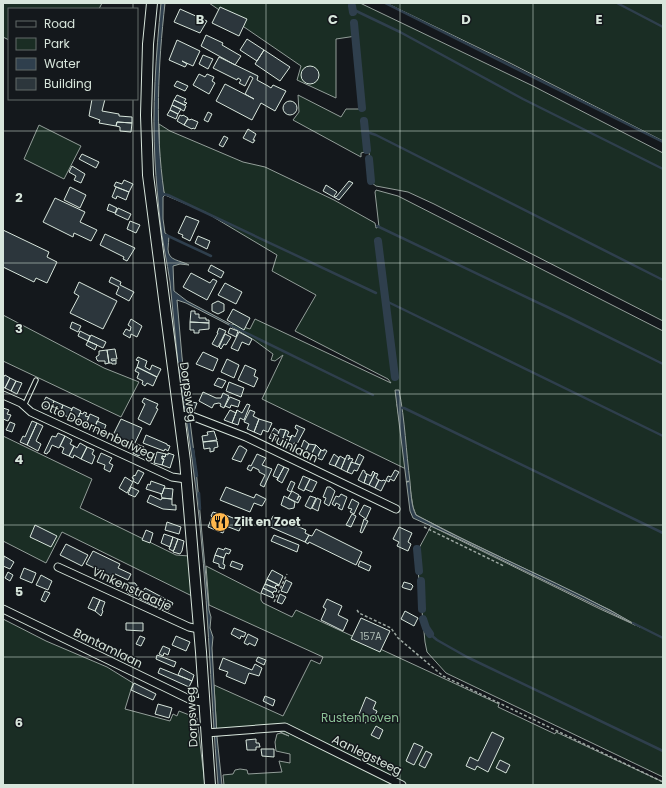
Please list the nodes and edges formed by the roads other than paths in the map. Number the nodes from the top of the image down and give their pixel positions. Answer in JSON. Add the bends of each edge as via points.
{"nodes":[{"id":1,"x":152,"y":3,"type":"edge"},
{"id":2,"x":36,"y":380,"type":"dead end"},
{"id":3,"x":3,"y":395,"type":"edge"},
{"id":4,"x":24,"y":406,"type":"junction"},
{"id":5,"x":179,"y":416,"type":"junction"},
{"id":6,"x":186,"y":479,"type":"junction"},
{"id":7,"x":396,"y":509,"type":"dead end"},
{"id":8,"x":58,"y":567,"type":"dead end"},
{"id":9,"x":3,"y":609,"type":"edge"},
{"id":10,"x":199,"y":629,"type":"junction"},
{"id":11,"x":205,"y":702,"type":"junction"},
{"id":12,"x":212,"y":732,"type":"junction"},
{"id":13,"x":210,"y":785,"type":"edge"},
{"id":14,"x":402,"y":785,"type":"edge"}],
"edges":[{"from":1,"to":5,"type":"street","name":"Dorpsweg","via":[[147,58],[148,174]]},
{"from":2,"to":4,"type":"lane"},
{"from":3,"to":4,"type":"street","name":"Otto Doornenbalweg"},
{"from":4,"to":6,"type":"street","name":"Otto Doornenbalweg","via":[[31,412],[172,477]]},
{"from":5,"to":6,"type":"street","name":"Dorpsweg"},
{"from":5,"to":7,"type":"street","name":"Tuinlaan","via":[[189,415],[246,437]]},
{"from":6,"to":10,"type":"street","name":"Dorpsweg"},
{"from":8,"to":10,"type":"street","name":"Vinkenstraatje","via":[[188,627]]},
{"from":9,"to":11,"type":"street","name":"Bantamlaan","via":[[193,701]]},
{"from":10,"to":11,"type":"street","name":"Dorpsweg"},
{"from":11,"to":12,"type":"street","name":"Dorpsweg"},
{"from":12,"to":13,"type":"street","name":"Dorpsweg"},
{"from":12,"to":14,"type":"street","name":"Aanlegsteeg","via":[[285,727]]}]}
